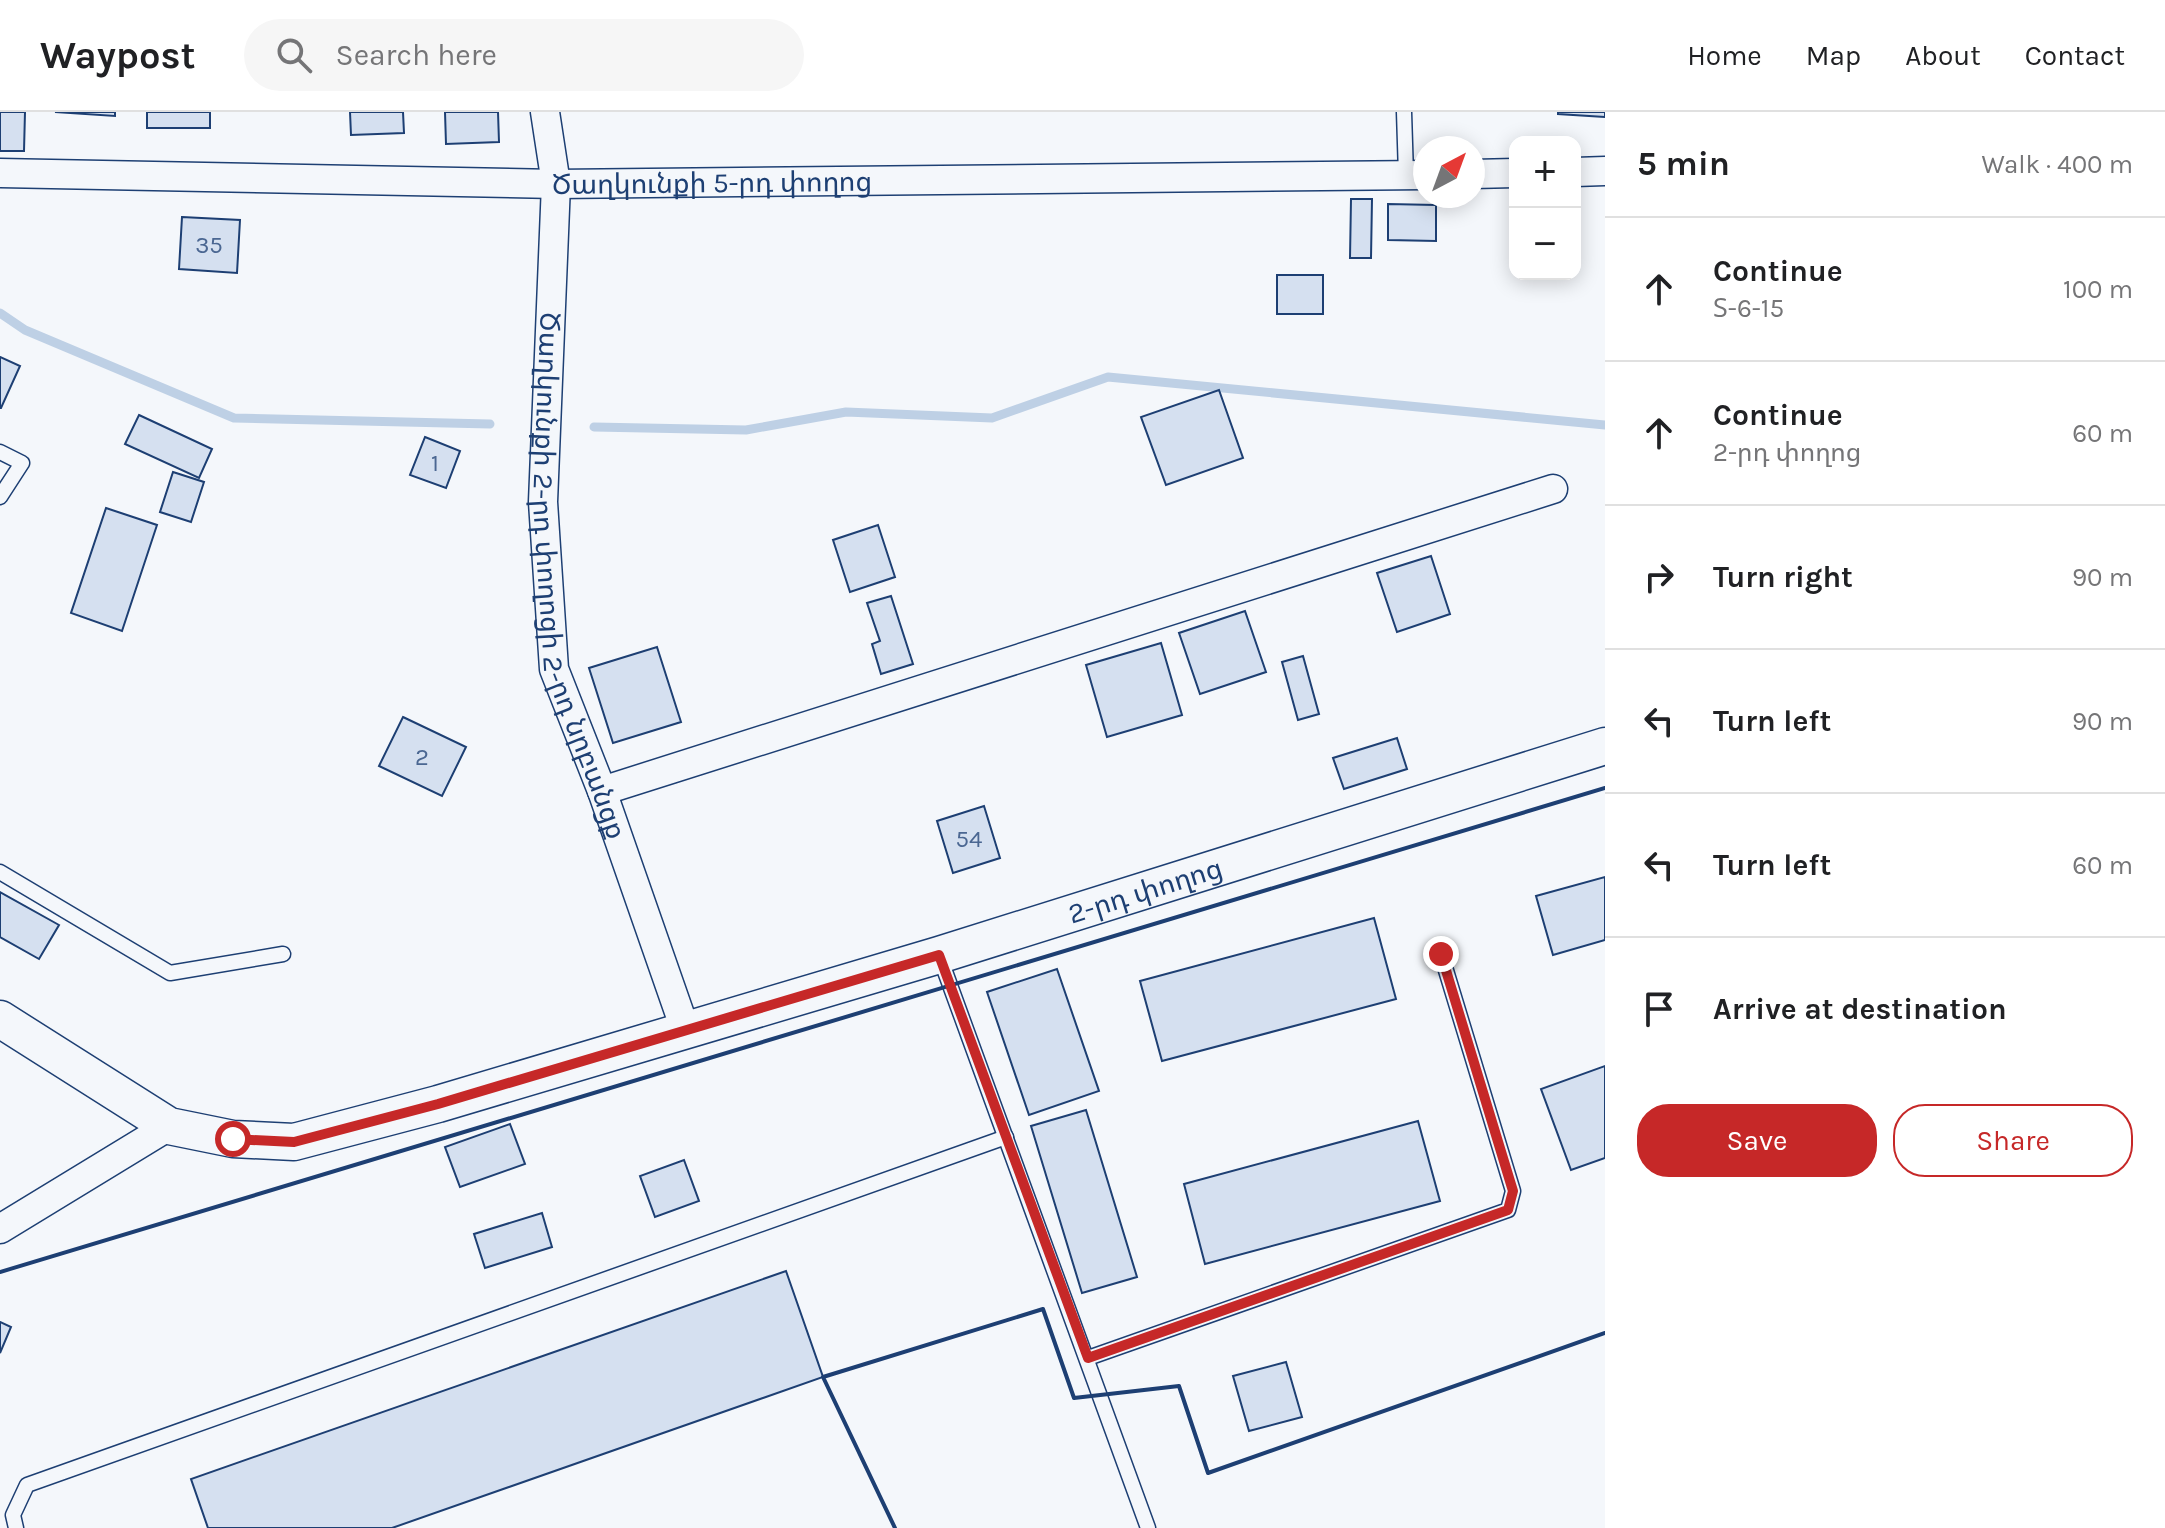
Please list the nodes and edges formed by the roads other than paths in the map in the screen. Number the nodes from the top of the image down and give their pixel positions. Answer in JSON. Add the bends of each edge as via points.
{"nodes":[{"id":1,"x":545,"y":112,"type":"edge"},
{"id":2,"x":1404,"y":112,"type":"edge"},
{"id":3,"x":1413,"y":159,"type":"edge"},
{"id":4,"x":1605,"y":171,"type":"edge"},
{"id":5,"x":1581,"y":172,"type":"edge"},
{"id":6,"x":0,"y":173,"type":"edge"},
{"id":7,"x":1509,"y":173,"type":"edge"},
{"id":8,"x":1485,"y":174,"type":"edge"},
{"id":9,"x":1413,"y":175,"type":"edge"},
{"id":10,"x":556,"y":184,"type":"junction"},
{"id":11,"x":0,"y":452,"type":"edge"},
{"id":12,"x":1553,"y":489,"type":"dead end"},
{"id":13,"x":0,"y":497,"type":"edge"},
{"id":14,"x":1605,"y":746,"type":"edge"},
{"id":15,"x":602,"y":791,"type":"junction"},
{"id":16,"x":0,"y":872,"type":"edge"},
{"id":17,"x":283,"y":954,"type":"dead end"},
{"id":18,"x":1441,"y":954,"type":"dead end"},
{"id":19,"x":939,"y":955,"type":"junction"},
{"id":20,"x":0,"y":1019,"type":"edge"},
{"id":21,"x":685,"y":1029,"type":"junction"},
{"id":22,"x":169,"y":1126,"type":"junction"},
{"id":23,"x":1006,"y":1137,"type":"junction"},
{"id":24,"x":0,"y":1229,"type":"edge"},
{"id":25,"x":1088,"y":1358,"type":"junction"},
{"id":26,"x":16,"y":1528,"type":"edge"},
{"id":27,"x":1148,"y":1528,"type":"edge"}],
"edges":[{"from":1,"to":10,"type":"street","name":"Ծաղկունքի 2-րդ փողոցի 2-րդ նրբանցք"},
{"from":2,"to":3,"type":"lane"},
{"from":4,"to":5,"type":"street"},
{"from":6,"to":10,"type":"street","name":"Ծաղկունքի 5-րդ փողոց"},
{"from":7,"to":8,"type":"street"},
{"from":9,"to":10,"type":"street","name":"Ծաղկունքի 5-րդ փողոց"},
{"from":10,"to":15,"type":"street","name":"Ծաղկունքի 2-րդ փողոցի 2-րդ նրբանցք","via":[[543,502],[554,669]]},
{"from":11,"to":13,"type":"lane","via":[[22,463]]},
{"from":12,"to":15,"type":"street"},
{"from":14,"to":19,"type":"street","name":"2-րդ փողոց"},
{"from":15,"to":21,"type":"street","name":"Ծաղկունքի 2-րդ փողոցի 2-րդ նրբանցք"},
{"from":16,"to":17,"type":"lane","via":[[170,973]]},
{"from":18,"to":25,"type":"lane","via":[[1513,1191],[1508,1210]]},
{"from":19,"to":21,"type":"street","name":"2-րդ փողոց"},
{"from":19,"to":23,"type":"lane"},
{"from":20,"to":22,"type":"street"},
{"from":21,"to":22,"type":"street","name":"2-րդ փողոց","via":[[294,1142],[233,1139]]},
{"from":22,"to":24,"type":"street"},
{"from":23,"to":25,"type":"lane"},
{"from":23,"to":26,"type":"lane","via":[[27,1485],[13,1515]]},
{"from":25,"to":27,"type":"lane"}]}
